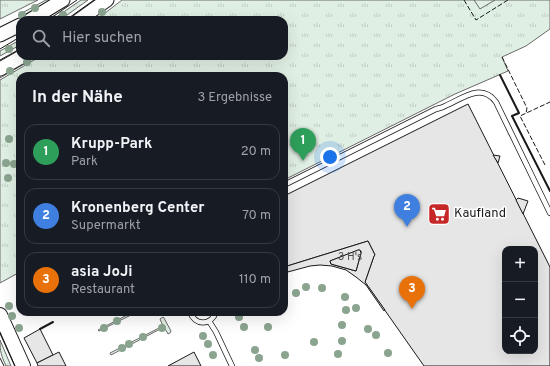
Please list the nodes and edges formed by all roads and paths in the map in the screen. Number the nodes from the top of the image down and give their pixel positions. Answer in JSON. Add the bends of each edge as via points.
{"nodes":[{"id":1,"x":63,"y":0,"type":"edge"},
{"id":2,"x":106,"y":0,"type":"edge"},
{"id":3,"x":37,"y":16,"type":"edge"},
{"id":4,"x":84,"y":16,"type":"edge"},
{"id":5,"x":16,"y":27,"type":"edge"},
{"id":6,"x":0,"y":36,"type":"edge"},
{"id":7,"x":16,"y":60,"type":"edge"},
{"id":8,"x":0,"y":69,"type":"edge"},
{"id":9,"x":288,"y":183,"type":"edge"},
{"id":10,"x":550,"y":213,"type":"edge"},
{"id":11,"x":0,"y":315,"type":"edge"},
{"id":12,"x":192,"y":316,"type":"edge"},
{"id":13,"x":214,"y":316,"type":"edge"},
{"id":14,"x":209,"y":321,"type":"junction"},
{"id":15,"x":23,"y":366,"type":"edge"},
{"id":16,"x":232,"y":366,"type":"edge"}],
"edges":[{"from":1,"to":3,"type":"main road"},
{"from":2,"to":4,"type":"main road"},
{"from":5,"to":6,"type":"main road"},
{"from":7,"to":8,"type":"main road"},
{"from":9,"to":10,"type":"lane","via":[[436,109],[473,93],[483,93],[493,99],[499,107]]},
{"from":11,"to":15,"type":"main road"},
{"from":12,"to":14,"type":"lane","via":[[198,322]]},
{"from":13,"to":14,"type":"lane"},
{"from":14,"to":16,"type":"lane"}]}
